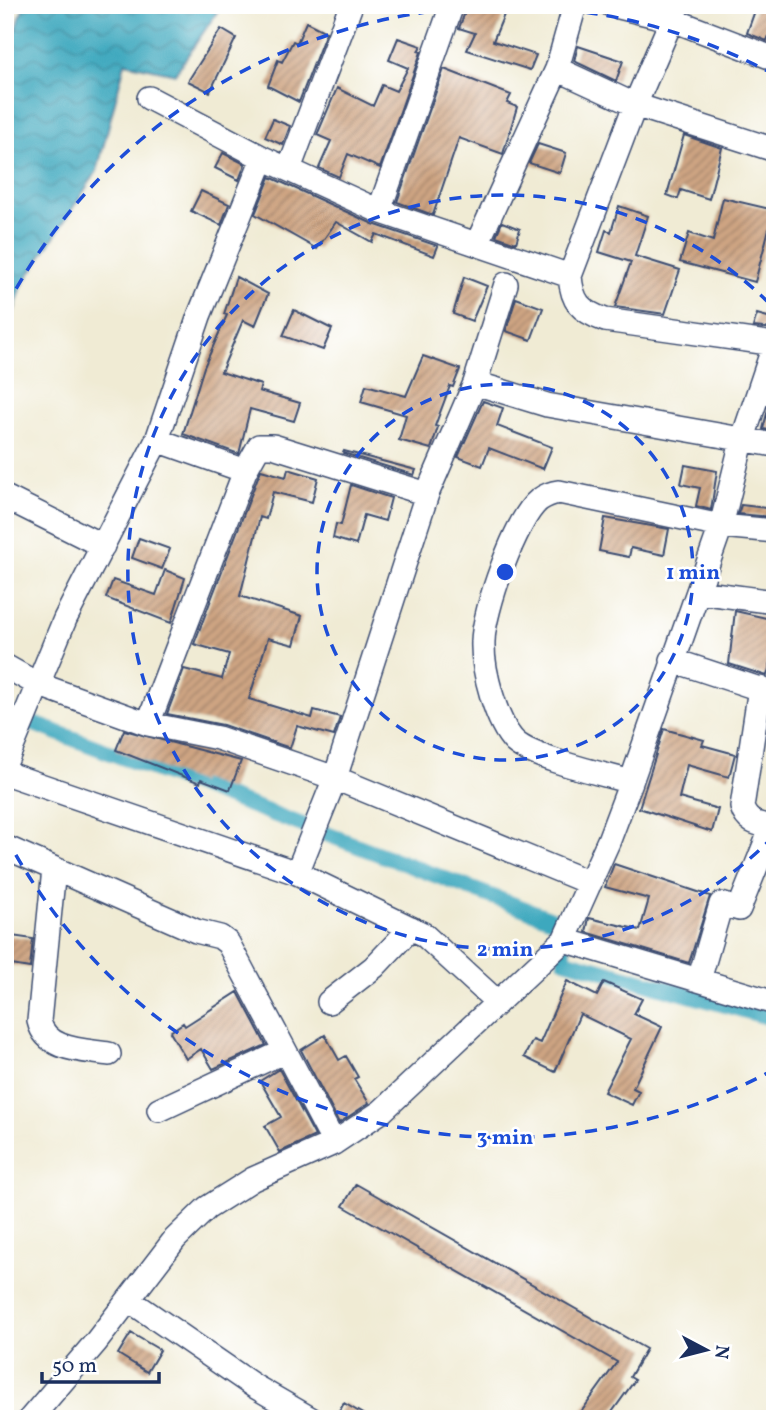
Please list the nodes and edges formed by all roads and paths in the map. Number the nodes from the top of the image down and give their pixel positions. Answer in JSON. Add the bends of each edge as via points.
{"nodes":[{"id":1,"x":351,"y":5,"type":"edge"},
{"id":2,"x":452,"y":5,"type":"edge"},
{"id":3,"x":575,"y":5,"type":"edge"},
{"id":4,"x":611,"y":5,"type":"edge"},
{"id":5,"x":676,"y":13,"type":"edge"},
{"id":6,"x":775,"y":59,"type":"edge"},
{"id":7,"x":557,"y":69,"type":"junction"},
{"id":8,"x":149,"y":98,"type":"dead end"},
{"id":9,"x":635,"y":105,"type":"junction"},
{"id":10,"x":775,"y":150,"type":"edge"},
{"id":11,"x":263,"y":158,"type":"junction"},
{"id":12,"x":289,"y":169,"type":"junction"},
{"id":13,"x":379,"y":211,"type":"junction"},
{"id":14,"x":477,"y":244,"type":"junction"},
{"id":15,"x":570,"y":276,"type":"junction"},
{"id":16,"x":506,"y":284,"type":"dead end"},
{"id":17,"x":774,"y":351,"type":"edge"},
{"id":18,"x":475,"y":383,"type":"junction"},
{"id":19,"x":157,"y":440,"type":"junction"},
{"id":20,"x":742,"y":441,"type":"junction"},
{"id":21,"x":775,"y":445,"type":"edge"},
{"id":22,"x":245,"y":471,"type":"junction"},
{"id":23,"x":428,"y":494,"type":"junction"},
{"id":24,"x":5,"y":497,"type":"edge"},
{"id":25,"x":721,"y":526,"type":"junction"},
{"id":26,"x":775,"y":531,"type":"edge"},
{"id":27,"x":103,"y":546,"type":"junction"},
{"id":28,"x":698,"y":592,"type":"junction"},
{"id":29,"x":775,"y":602,"type":"edge"},
{"id":30,"x":672,"y":660,"type":"junction"},
{"id":31,"x":5,"y":666,"type":"edge"},
{"id":32,"x":37,"y":684,"type":"junction"},
{"id":33,"x":767,"y":691,"type":"edge"},
{"id":34,"x":148,"y":724,"type":"junction"},
{"id":35,"x":5,"y":764,"type":"edge"},
{"id":36,"x":5,"y":773,"type":"edge"},
{"id":37,"x":335,"y":778,"type":"junction"},
{"id":38,"x":631,"y":782,"type":"junction"},
{"id":39,"x":774,"y":828,"type":"edge"},
{"id":40,"x":5,"y":847,"type":"edge"},
{"id":41,"x":54,"y":869,"type":"junction"},
{"id":42,"x":297,"y":873,"type":"junction"},
{"id":43,"x":590,"y":883,"type":"junction"},
{"id":44,"x":411,"y":928,"type":"junction"},
{"id":45,"x":561,"y":942,"type":"junction"},
{"id":46,"x":699,"y":980,"type":"junction"},
{"id":47,"x":329,"y":1002,"type":"dead end"},
{"id":48,"x":496,"y":1002,"type":"junction"},
{"id":49,"x":775,"y":1003,"type":"edge"},
{"id":50,"x":283,"y":1052,"type":"junction"},
{"id":51,"x":109,"y":1054,"type":"dead end"},
{"id":52,"x":159,"y":1110,"type":"dead end"},
{"id":53,"x":334,"y":1143,"type":"junction"},
{"id":54,"x":129,"y":1300,"type":"junction"},
{"id":55,"x":299,"y":1416,"type":"edge"},
{"id":56,"x":30,"y":1419,"type":"edge"}],
"edges":[{"from":1,"to":12,"type":"street"},
{"from":2,"to":13,"type":"street"},
{"from":3,"to":7,"type":"street"},
{"from":4,"to":5,"type":"street"},
{"from":5,"to":6,"type":"street"},
{"from":5,"to":9,"type":"street"},
{"from":7,"to":9,"type":"street"},
{"from":7,"to":14,"type":"street"},
{"from":8,"to":11,"type":"street"},
{"from":9,"to":10,"type":"street"},
{"from":9,"to":15,"type":"street"},
{"from":11,"to":12,"type":"street"},
{"from":11,"to":19,"type":"street","via":[[199,316]]},
{"from":12,"to":13,"type":"street"},
{"from":13,"to":14,"type":"street"},
{"from":14,"to":15,"type":"street"},
{"from":15,"to":17,"type":"street","via":[[578,306],[605,320]]},
{"from":16,"to":18,"type":"street"},
{"from":17,"to":20,"type":"street"},
{"from":18,"to":20,"type":"street","via":[[547,405]]},
{"from":18,"to":23,"type":"street"},
{"from":19,"to":22,"type":"street"},
{"from":19,"to":27,"type":"street"},
{"from":20,"to":21,"type":"street"},
{"from":20,"to":25,"type":"street"},
{"from":22,"to":23,"type":"street","via":[[259,446],[272,446]]},
{"from":22,"to":34,"type":"street"},
{"from":23,"to":37,"type":"street"},
{"from":24,"to":27,"type":"street"},
{"from":25,"to":26,"type":"street"},
{"from":25,"to":28,"type":"street"},
{"from":25,"to":38,"type":"street","via":[[559,492],[548,494],[537,501],[513,542],[491,598],[482,640],[485,669],[503,727],[531,752]]},
{"from":27,"to":32,"type":"street"},
{"from":28,"to":29,"type":"street"},
{"from":28,"to":30,"type":"street"},
{"from":30,"to":33,"type":"street"},
{"from":30,"to":38,"type":"street"},
{"from":31,"to":32,"type":"street"},
{"from":32,"to":34,"type":"street"},
{"from":32,"to":35,"type":"street"},
{"from":33,"to":39,"type":"street","via":[[742,807],[752,823]]},
{"from":34,"to":37,"type":"street","via":[[218,738]]},
{"from":36,"to":42,"type":"street"},
{"from":37,"to":42,"type":"street"},
{"from":37,"to":43,"type":"street"},
{"from":38,"to":43,"type":"street"},
{"from":39,"to":46,"type":"street","via":[[738,909],[721,904]]},
{"from":40,"to":41,"type":"street"},
{"from":41,"to":50,"type":"street","via":[[228,943]]},
{"from":41,"to":51,"type":"street","via":[[41,1031],[62,1046]]},
{"from":42,"to":44,"type":"street"},
{"from":43,"to":45,"type":"street"},
{"from":44,"to":47,"type":"street","via":[[374,967]]},
{"from":44,"to":48,"type":"street"},
{"from":45,"to":46,"type":"street"},
{"from":45,"to":48,"type":"street"},
{"from":46,"to":49,"type":"street"},
{"from":48,"to":53,"type":"street","via":[[410,1087]]},
{"from":50,"to":52,"type":"street"},
{"from":50,"to":53,"type":"street"},
{"from":53,"to":54,"type":"street","via":[[253,1179],[207,1208],[175,1239]]},
{"from":54,"to":55,"type":"street"},
{"from":54,"to":56,"type":"street"}]}
